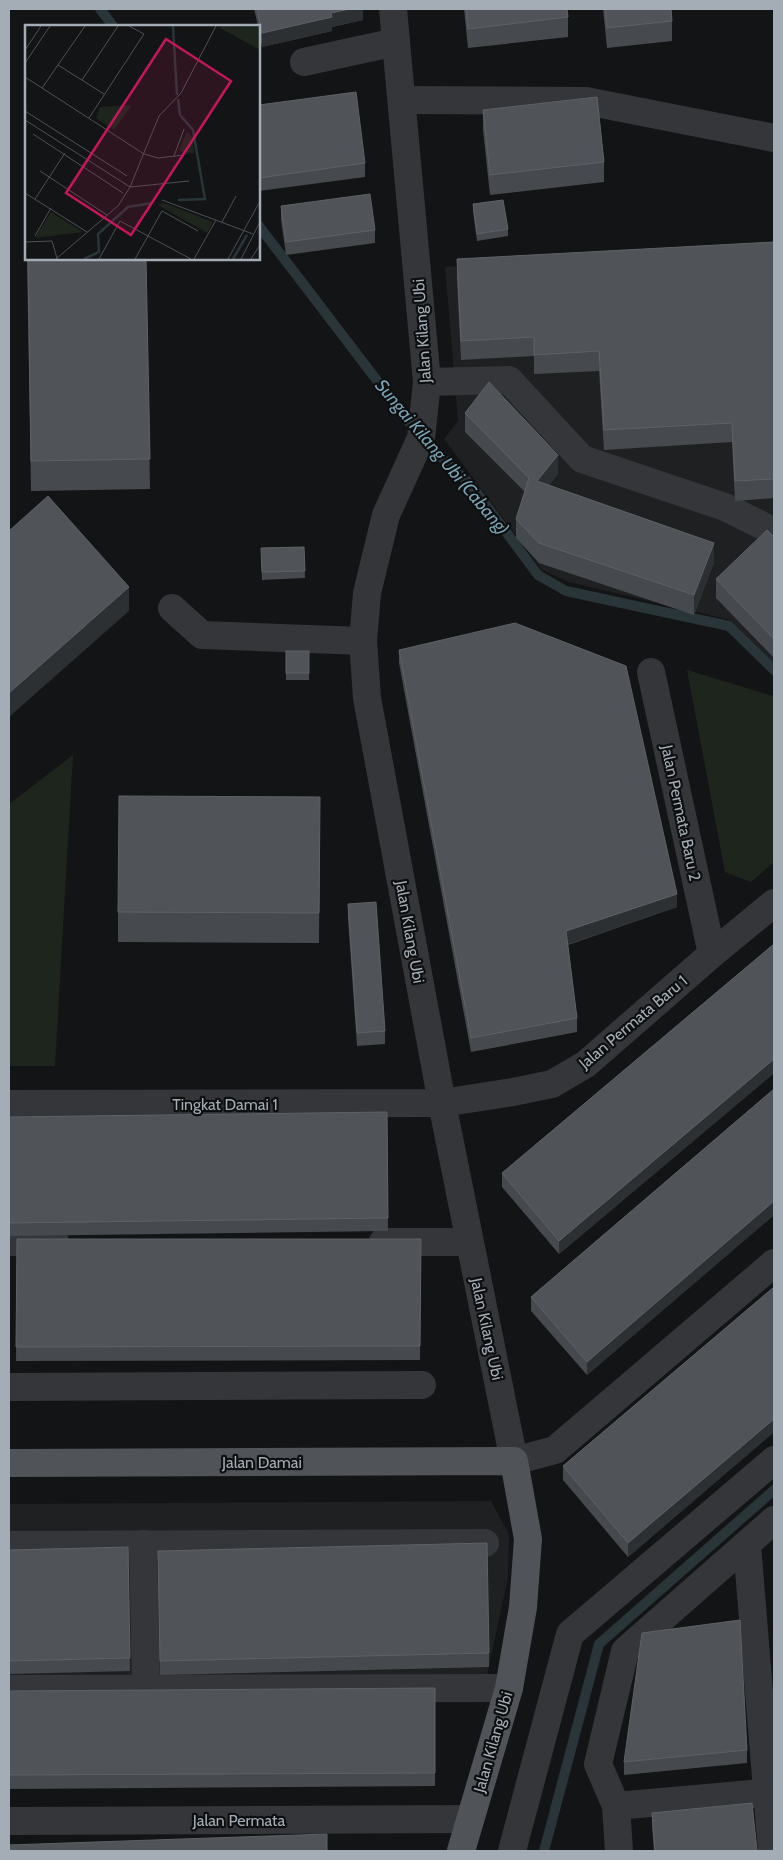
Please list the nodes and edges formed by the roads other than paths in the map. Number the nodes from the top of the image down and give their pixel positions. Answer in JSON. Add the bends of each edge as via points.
{"nodes":[{"id":1,"x":393,"y":9,"type":"edge"},
{"id":2,"x":396,"y":42,"type":"junction"},
{"id":3,"x":304,"y":62,"type":"dead end"},
{"id":4,"x":402,"y":100,"type":"junction"},
{"id":5,"x":774,"y":138,"type":"edge"},
{"id":6,"x":427,"y":382,"type":"junction"},
{"id":7,"x":774,"y":536,"type":"edge"},
{"id":8,"x":172,"y":608,"type":"dead end"},
{"id":9,"x":363,"y":641,"type":"junction"},
{"id":10,"x":651,"y":672,"type":"dead end"},
{"id":11,"x":774,"y":904,"type":"edge"},
{"id":12,"x":712,"y":954,"type":"junction"},
{"id":13,"x":442,"y":1103,"type":"junction"},
{"id":14,"x":9,"y":1104,"type":"edge"},
{"id":15,"x":9,"y":1242,"type":"edge"},
{"id":16,"x":77,"y":1242,"type":"edge"},
{"id":17,"x":361,"y":1242,"type":"edge"},
{"id":18,"x":469,"y":1242,"type":"junction"},
{"id":19,"x":774,"y":1263,"type":"edge"},
{"id":20,"x":422,"y":1385,"type":"dead end"},
{"id":21,"x":9,"y":1387,"type":"edge"},
{"id":22,"x":774,"y":1460,"type":"edge"},
{"id":23,"x":514,"y":1461,"type":"junction"},
{"id":24,"x":9,"y":1463,"type":"edge"},
{"id":25,"x":774,"y":1520,"type":"edge"},
{"id":26,"x":485,"y":1543,"type":"edge"},
{"id":27,"x":9,"y":1544,"type":"edge"},
{"id":28,"x":143,"y":1544,"type":"junction"},
{"id":29,"x":747,"y":1545,"type":"junction"},
{"id":30,"x":146,"y":1688,"type":"junction"},
{"id":31,"x":509,"y":1688,"type":"junction"},
{"id":32,"x":9,"y":1689,"type":"edge"},
{"id":33,"x":771,"y":1792,"type":"edge"},
{"id":34,"x":616,"y":1806,"type":"junction"},
{"id":35,"x":470,"y":1819,"type":"junction"},
{"id":36,"x":9,"y":1821,"type":"edge"},
{"id":37,"x":461,"y":1851,"type":"edge"},
{"id":38,"x":512,"y":1851,"type":"edge"},
{"id":39,"x":619,"y":1851,"type":"edge"},
{"id":40,"x":772,"y":1851,"type":"edge"}],
"edges":[{"from":1,"to":2,"type":"street","name":"Jalan Kilang Ubi"},
{"from":2,"to":3,"type":"street"},
{"from":2,"to":4,"type":"street","name":"Jalan Kilang Ubi"},
{"from":4,"to":5,"type":"street","via":[[586,101]]},
{"from":4,"to":6,"type":"street","name":"Jalan Kilang Ubi"},
{"from":6,"to":7,"type":"street","via":[[509,380],[582,459],[725,507],[765,527]]},
{"from":6,"to":9,"type":"street","name":"Jalan Kilang Ubi","via":[[421,438],[386,515],[367,593]]},
{"from":8,"to":9,"type":"street","via":[[202,635]]},
{"from":9,"to":13,"type":"street","name":"Jalan Kilang Ubi","via":[[367,698]]},
{"from":10,"to":12,"type":"street","name":"Jalan Permata Baru 2"},
{"from":11,"to":12,"type":"street","name":"Jalan Permata Baru 1"},
{"from":12,"to":13,"type":"street","name":"Jalan Permata Baru 1","via":[[586,1064],[552,1084]]},
{"from":13,"to":14,"type":"street","name":"Tingkat Damai 1"},
{"from":13,"to":18,"type":"street","name":"Jalan Kilang Ubi"},
{"from":15,"to":16,"type":"street"},
{"from":17,"to":18,"type":"street"},
{"from":18,"to":23,"type":"street","name":"Jalan Kilang Ubi"},
{"from":19,"to":23,"type":"street","via":[[555,1450]]},
{"from":20,"to":21,"type":"street"},
{"from":22,"to":38,"type":"street","via":[[570,1634]]},
{"from":23,"to":24,"type":"main road","name":"Jalan Damai"},
{"from":23,"to":31,"type":"main road","name":"Jalan Kilang Ubi","via":[[528,1539],[523,1607]]},
{"from":25,"to":29,"type":"street"},
{"from":26,"to":28,"type":"street"},
{"from":27,"to":28,"type":"street"},
{"from":28,"to":30,"type":"street"},
{"from":29,"to":33,"type":"street"},
{"from":29,"to":34,"type":"street","via":[[625,1651],[598,1764]]},
{"from":30,"to":31,"type":"street"},
{"from":30,"to":32,"type":"street"},
{"from":31,"to":35,"type":"main road","name":"Jalan Kilang Ubi"},
{"from":33,"to":34,"type":"street"},
{"from":33,"to":40,"type":"street"},
{"from":34,"to":39,"type":"street"},
{"from":35,"to":36,"type":"street","name":"Jalan Permata"},
{"from":35,"to":37,"type":"main road","name":"Jalan Kilang Ubi"}]}
